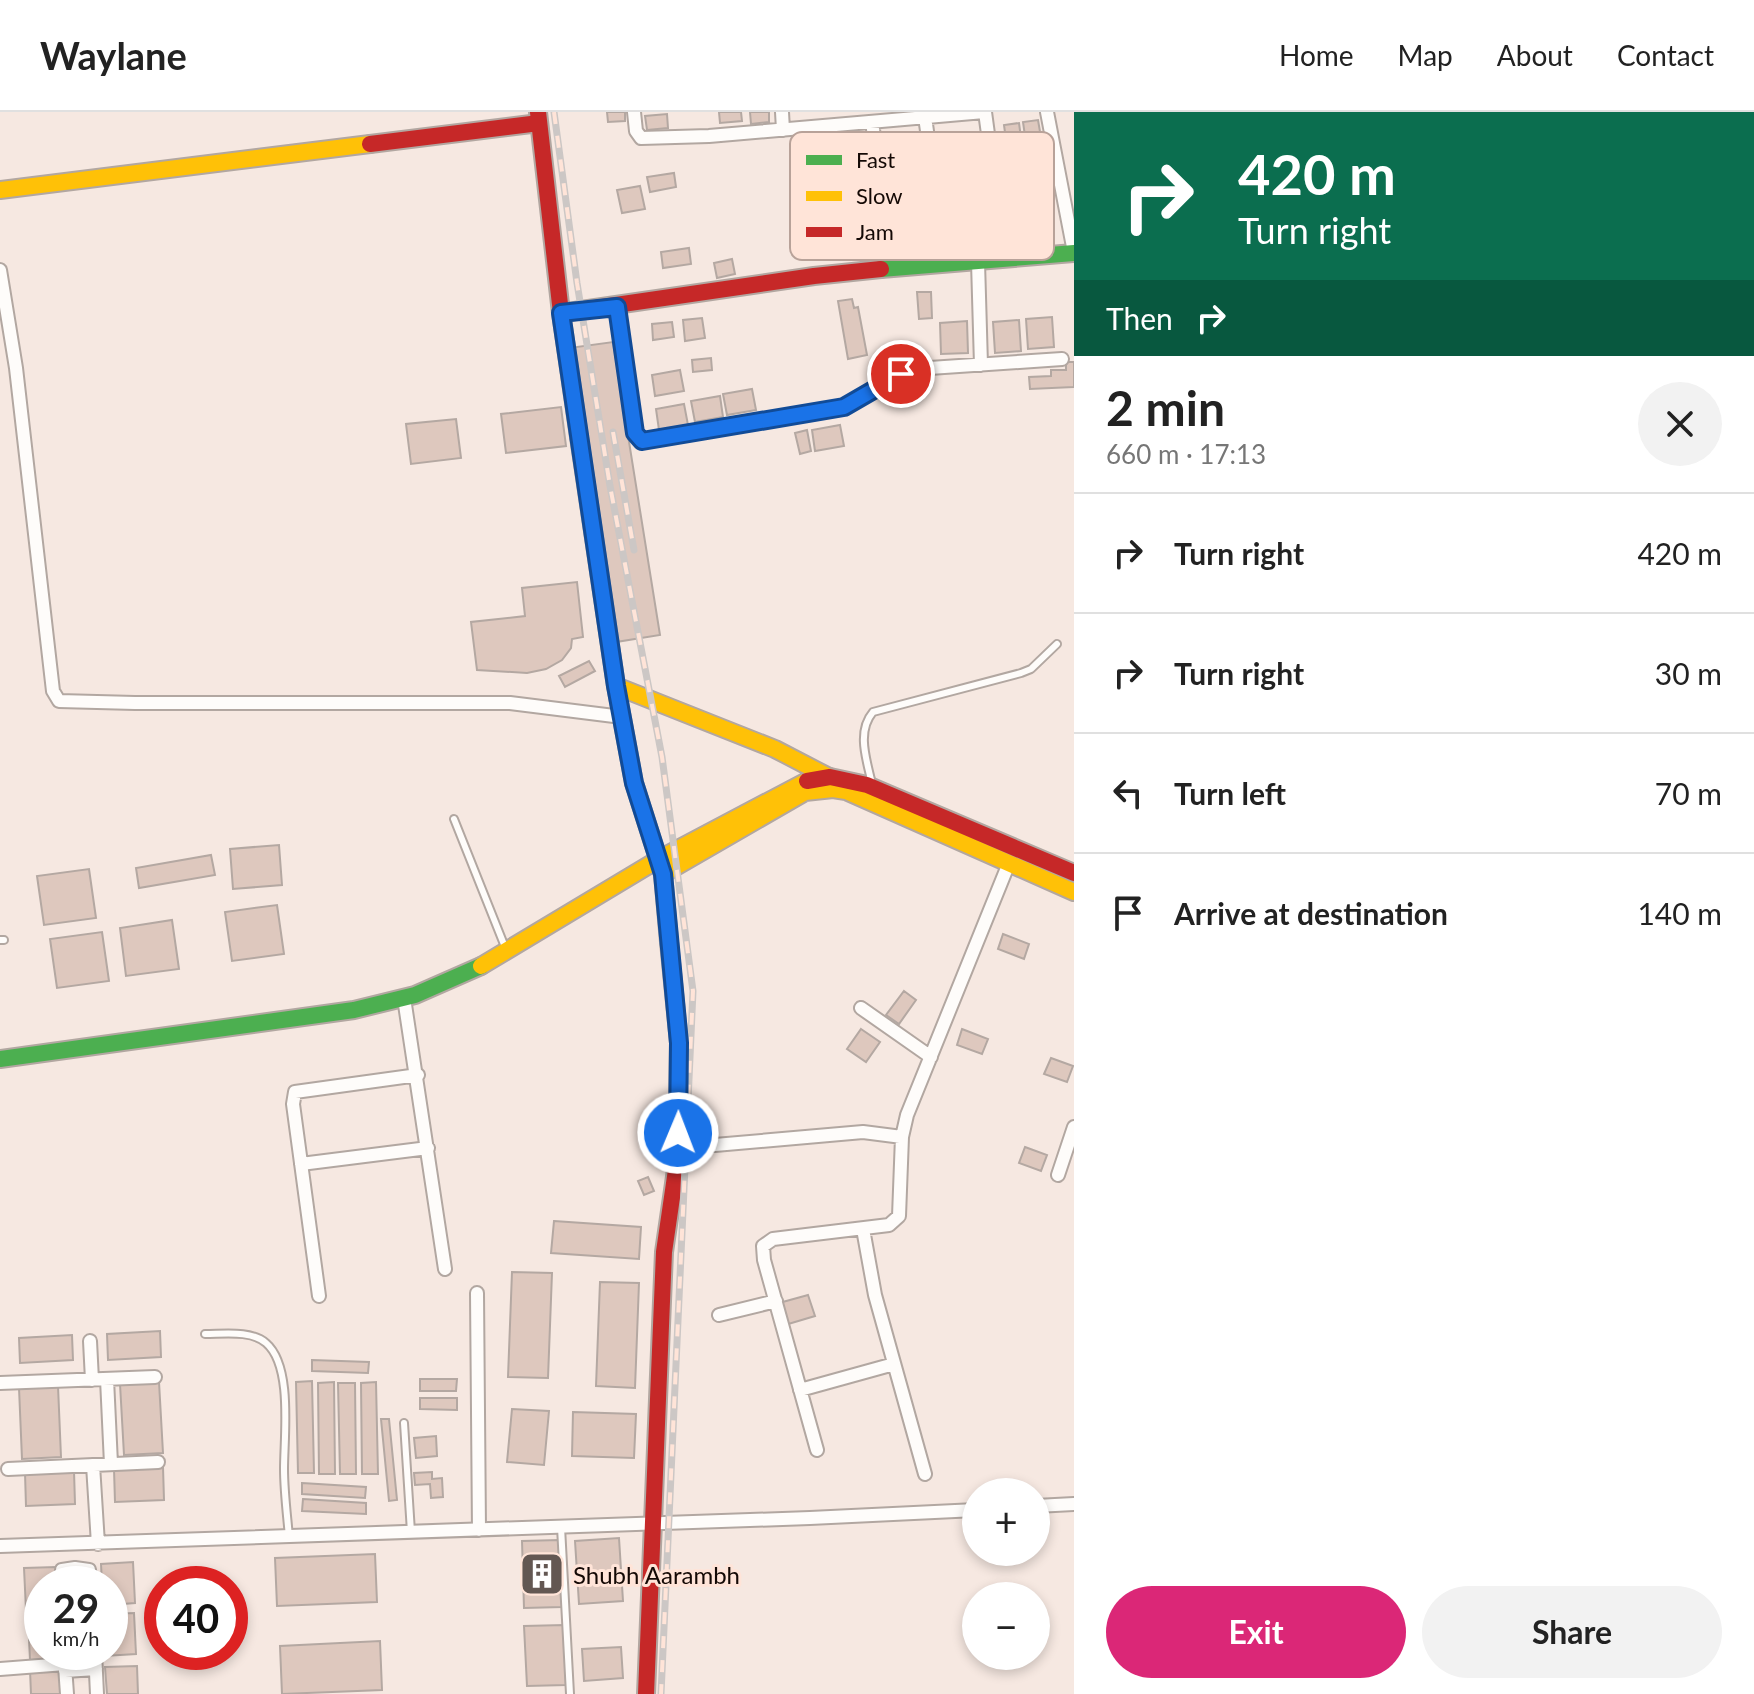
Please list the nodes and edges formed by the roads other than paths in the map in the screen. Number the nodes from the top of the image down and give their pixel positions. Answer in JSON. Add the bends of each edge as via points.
{"nodes":[{"id":1,"x":634,"y":112,"type":"edge"},
{"id":2,"x":782,"y":112,"type":"edge"},
{"id":3,"x":974,"y":112,"type":"edge"},
{"id":4,"x":984,"y":112,"type":"edge"},
{"id":5,"x":1047,"y":112,"type":"edge"},
{"id":6,"x":919,"y":115,"type":"edge"},
{"id":7,"x":538,"y":117,"type":"edge"},
{"id":8,"x":865,"y":119,"type":"edge"},
{"id":9,"x":783,"y":130,"type":"junction"},
{"id":10,"x":987,"y":132,"type":"edge"},
{"id":11,"x":1051,"y":132,"type":"edge"},
{"id":12,"x":1054,"y":148,"type":"edge"},
{"id":13,"x":0,"y":190,"type":"edge"},
{"id":14,"x":1074,"y":252,"type":"edge"},
{"id":15,"x":1054,"y":254,"type":"edge"},
{"id":16,"x":891,"y":260,"type":"edge"},
{"id":17,"x":945,"y":260,"type":"edge"},
{"id":18,"x":996,"y":260,"type":"edge"},
{"id":19,"x":978,"y":262,"type":"junction"},
{"id":20,"x":946,"y":265,"type":"junction"},
{"id":21,"x":892,"y":268,"type":"junction"},
{"id":22,"x":0,"y":270,"type":"edge"},
{"id":23,"x":617,"y":307,"type":"junction"},
{"id":24,"x":561,"y":313,"type":"junction"},
{"id":25,"x":1062,"y":359,"type":"dead end"},
{"id":26,"x":981,"y":365,"type":"junction"},
{"id":27,"x":1057,"y":644,"type":"dead end"},
{"id":28,"x":616,"y":686,"type":"junction"},
{"id":29,"x":622,"y":717,"type":"junction"},
{"id":30,"x":830,"y":777,"type":"junction"},
{"id":31,"x":873,"y":788,"type":"junction"},
{"id":32,"x":846,"y":791,"type":"junction"},
{"id":33,"x":454,"y":819,"type":"dead end"},
{"id":34,"x":1009,"y":863,"type":"junction"},
{"id":35,"x":661,"y":867,"type":"junction"},
{"id":36,"x":1074,"y":873,"type":"edge"},
{"id":37,"x":1074,"y":892,"type":"edge"},
{"id":38,"x":506,"y":951,"type":"junction"},
{"id":39,"x":404,"y":998,"type":"junction"},
{"id":40,"x":861,"y":1008,"type":"dead end"},
{"id":41,"x":931,"y":1057,"type":"junction"},
{"id":42,"x":0,"y":1059,"type":"edge"},
{"id":43,"x":418,"y":1075,"type":"junction"},
{"id":44,"x":1074,"y":1127,"type":"edge"},
{"id":45,"x":902,"y":1137,"type":"junction"},
{"id":46,"x":715,"y":1145,"type":"dead end"},
{"id":47,"x":428,"y":1148,"type":"junction"},
{"id":48,"x":301,"y":1164,"type":"junction"},
{"id":49,"x":1058,"y":1175,"type":"dead end"},
{"id":50,"x":863,"y":1229,"type":"junction"},
{"id":51,"x":445,"y":1269,"type":"dead end"},
{"id":52,"x":477,"y":1293,"type":"dead end"},
{"id":53,"x":319,"y":1296,"type":"dead end"},
{"id":54,"x":776,"y":1301,"type":"junction"},
{"id":55,"x":719,"y":1315,"type":"dead end"},
{"id":56,"x":205,"y":1334,"type":"dead end"},
{"id":57,"x":90,"y":1341,"type":"dead end"},
{"id":58,"x":894,"y":1364,"type":"junction"},
{"id":59,"x":155,"y":1377,"type":"dead end"},
{"id":60,"x":107,"y":1379,"type":"junction"},
{"id":61,"x":92,"y":1380,"type":"junction"},
{"id":62,"x":0,"y":1383,"type":"edge"},
{"id":63,"x":800,"y":1390,"type":"junction"},
{"id":64,"x":404,"y":1423,"type":"dead end"},
{"id":65,"x":817,"y":1450,"type":"dead end"},
{"id":66,"x":158,"y":1462,"type":"dead end"},
{"id":67,"x":111,"y":1464,"type":"junction"},
{"id":68,"x":93,"y":1465,"type":"junction"},
{"id":69,"x":8,"y":1469,"type":"dead end"},
{"id":70,"x":925,"y":1474,"type":"dead end"},
{"id":71,"x":1074,"y":1504,"type":"edge"},
{"id":72,"x":1050,"y":1505,"type":"edge"},
{"id":73,"x":962,"y":1511,"type":"edge"},
{"id":74,"x":652,"y":1523,"type":"junction"},
{"id":75,"x":561,"y":1527,"type":"junction"},
{"id":76,"x":479,"y":1530,"type":"junction"},
{"id":77,"x":411,"y":1532,"type":"junction"},
{"id":78,"x":289,"y":1537,"type":"junction"},
{"id":79,"x":73,"y":1544,"type":"junction"},
{"id":80,"x":98,"y":1544,"type":"junction"},
{"id":81,"x":0,"y":1546,"type":"edge"},
{"id":82,"x":75,"y":1566,"type":"edge"},
{"id":83,"x":24,"y":1666,"type":"edge"},
{"id":84,"x":0,"y":1669,"type":"edge"},
{"id":85,"x":66,"y":1670,"type":"edge"},
{"id":86,"x":96,"y":1670,"type":"edge"},
{"id":87,"x":67,"y":1694,"type":"edge"},
{"id":88,"x":97,"y":1694,"type":"edge"},
{"id":89,"x":570,"y":1694,"type":"edge"},
{"id":90,"x":646,"y":1694,"type":"edge"}],
"edges":[{"from":1,"to":9,"type":"street","via":[[641,138]]},
{"from":2,"to":9,"type":"street"},
{"from":3,"to":4,"type":"street"},
{"from":3,"to":6,"type":"street"},
{"from":4,"to":10,"type":"street"},
{"from":5,"to":11,"type":"street"},
{"from":6,"to":8,"type":"street"},
{"from":7,"to":13,"type":"street"},
{"from":7,"to":24,"type":"street"},
{"from":8,"to":9,"type":"street"},
{"from":12,"to":14,"type":"street"},
{"from":14,"to":15,"type":"street"},
{"from":16,"to":21,"type":"street"},
{"from":17,"to":20,"type":"street"},
{"from":18,"to":19,"type":"street"},
{"from":19,"to":20,"type":"street"},
{"from":19,"to":26,"type":"street"},
{"from":20,"to":21,"type":"street"},
{"from":21,"to":23,"type":"street"},
{"from":22,"to":29,"type":"street","via":[[53,691],[59,701],[510,703]]},
{"from":23,"to":24,"type":"street"},
{"from":23,"to":26,"type":"street","via":[[635,433],[642,441],[823,412],[856,402],[915,369]]},
{"from":24,"to":28,"type":"street"},
{"from":25,"to":26,"type":"street"},
{"from":27,"to":31,"type":"lane","via":[[1021,673],[873,712],[864,739]]},
{"from":28,"to":29,"type":"street"},
{"from":28,"to":30,"type":"street","via":[[775,749]]},
{"from":29,"to":35,"type":"street","via":[[640,805]]},
{"from":30,"to":31,"type":"street"},
{"from":30,"to":32,"type":"street"},
{"from":30,"to":35,"type":"street","via":[[802,782]]},
{"from":31,"to":36,"type":"street"},
{"from":32,"to":34,"type":"street"},
{"from":32,"to":35,"type":"street","via":[[805,792]]},
{"from":33,"to":38,"type":"lane"},
{"from":34,"to":37,"type":"street"},
{"from":34,"to":41,"type":"street"},
{"from":35,"to":38,"type":"street"},
{"from":35,"to":74,"type":"street","via":[[679,1043],[677,1163],[664,1252]]},
{"from":38,"to":39,"type":"street"},
{"from":39,"to":42,"type":"street","via":[[354,1010]]},
{"from":39,"to":43,"type":"street"},
{"from":40,"to":41,"type":"street"},
{"from":41,"to":45,"type":"street"},
{"from":43,"to":47,"type":"street"},
{"from":43,"to":48,"type":"street","via":[[295,1092]]},
{"from":44,"to":49,"type":"street"},
{"from":45,"to":46,"type":"street","via":[[863,1132]]},
{"from":45,"to":50,"type":"street","via":[[899,1216],[889,1225]]},
{"from":47,"to":48,"type":"street"},
{"from":47,"to":51,"type":"street"},
{"from":48,"to":53,"type":"street"},
{"from":50,"to":54,"type":"street","via":[[767,1241],[763,1252]]},
{"from":50,"to":58,"type":"street"},
{"from":52,"to":76,"type":"street"},
{"from":54,"to":55,"type":"street"},
{"from":54,"to":63,"type":"street"},
{"from":56,"to":78,"type":"lane","via":[[252,1336],[277,1357],[283,1384]]},
{"from":57,"to":61,"type":"street"},
{"from":58,"to":63,"type":"street"},
{"from":58,"to":70,"type":"street"},
{"from":59,"to":60,"type":"street"},
{"from":60,"to":61,"type":"street"},
{"from":60,"to":67,"type":"street"},
{"from":61,"to":62,"type":"street"},
{"from":63,"to":65,"type":"street"},
{"from":64,"to":77,"type":"lane"},
{"from":66,"to":67,"type":"street"},
{"from":67,"to":68,"type":"street"},
{"from":68,"to":69,"type":"street"},
{"from":68,"to":80,"type":"street"},
{"from":71,"to":72,"type":"street"},
{"from":73,"to":74,"type":"street"},
{"from":74,"to":75,"type":"street"},
{"from":74,"to":90,"type":"street"},
{"from":75,"to":76,"type":"street"},
{"from":75,"to":89,"type":"lane"},
{"from":76,"to":77,"type":"street"},
{"from":77,"to":78,"type":"street"},
{"from":78,"to":80,"type":"street"},
{"from":79,"to":80,"type":"street"},
{"from":79,"to":81,"type":"street"},
{"from":79,"to":82,"type":"street"},
{"from":83,"to":84,"type":"street"},
{"from":85,"to":87,"type":"street"},
{"from":86,"to":88,"type":"street"}]}
